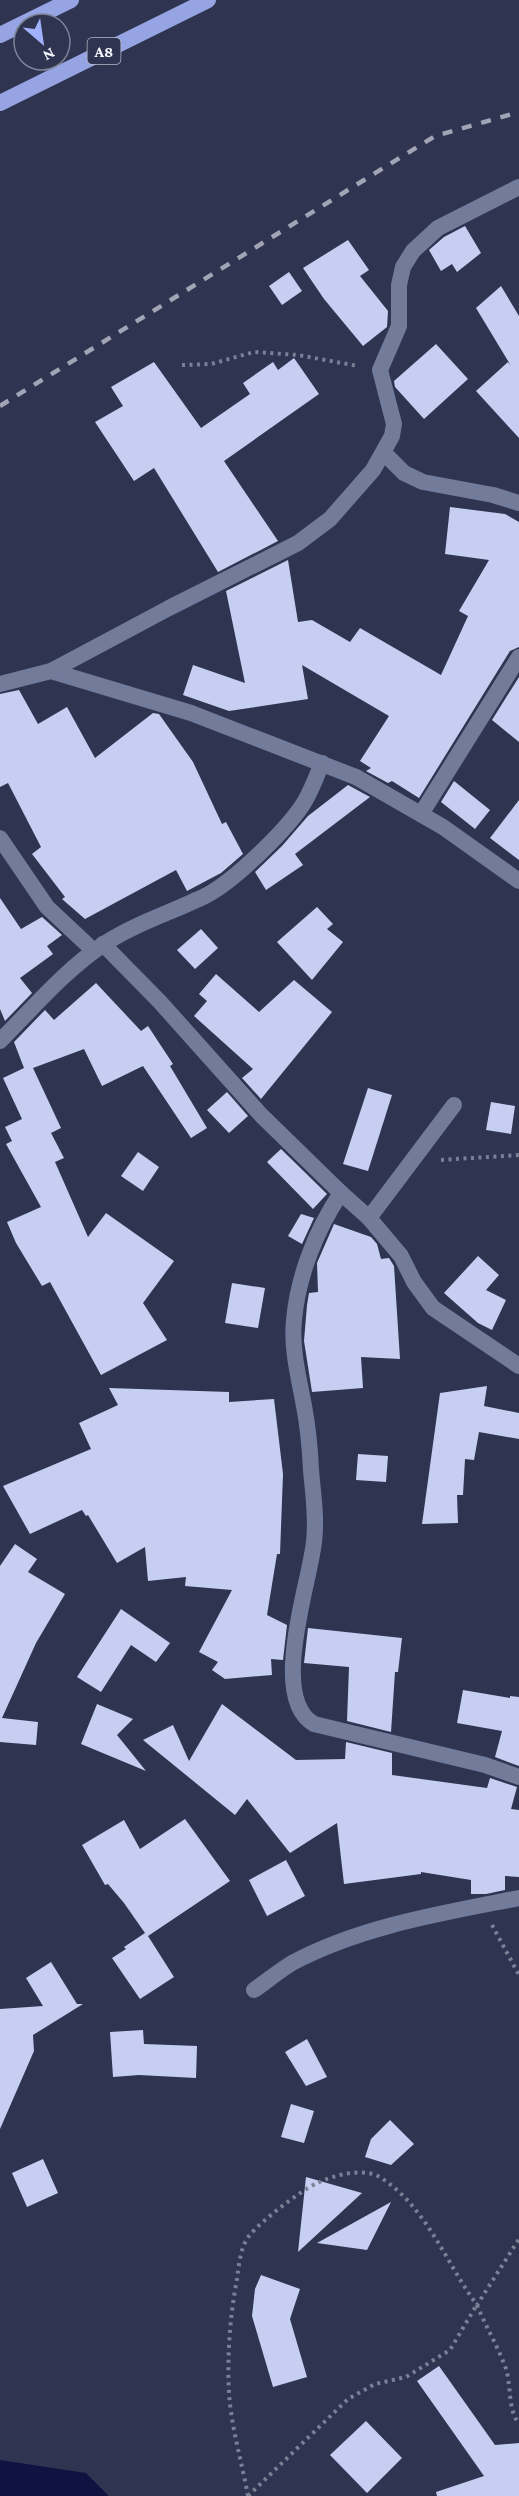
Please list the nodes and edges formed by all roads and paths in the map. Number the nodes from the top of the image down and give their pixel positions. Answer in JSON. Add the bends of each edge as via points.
{"nodes":[{"id":1,"x":71,"y":0,"type":"edge"},
{"id":2,"x":208,"y":0,"type":"edge"},
{"id":3,"x":0,"y":34,"type":"edge"},
{"id":4,"x":0,"y":103,"type":"edge"},
{"id":5,"x":519,"y":187,"type":"edge"},
{"id":6,"x":182,"y":365,"type":"dead end"},
{"id":7,"x":380,"y":370,"type":"junction"},
{"id":8,"x":384,"y":453,"type":"junction"},
{"id":9,"x":519,"y":503,"type":"edge"},
{"id":10,"x":519,"y":657,"type":"edge"},
{"id":11,"x":51,"y":672,"type":"junction"},
{"id":12,"x":0,"y":684,"type":"edge"},
{"id":13,"x":322,"y":763,"type":"junction"},
{"id":14,"x":421,"y":814,"type":"junction"},
{"id":15,"x":0,"y":838,"type":"edge"},
{"id":16,"x":519,"y":881,"type":"edge"},
{"id":17,"x":98,"y":948,"type":"junction"},
{"id":18,"x":0,"y":1041,"type":"edge"},
{"id":19,"x":454,"y":1105,"type":"dead end"},
{"id":20,"x":519,"y":1155,"type":"edge"},
{"id":21,"x":413,"y":1161,"type":"junction"},
{"id":22,"x":341,"y":1193,"type":"junction"},
{"id":23,"x":369,"y":1218,"type":"junction"},
{"id":24,"x":519,"y":1366,"type":"edge"},
{"id":25,"x":519,"y":1777,"type":"edge"},
{"id":26,"x":519,"y":1899,"type":"edge"},
{"id":27,"x":482,"y":1906,"type":"junction"},
{"id":28,"x":519,"y":1975,"type":"edge"},
{"id":29,"x":254,"y":1990,"type":"dead end"},
{"id":30,"x":519,"y":2239,"type":"edge"},
{"id":31,"x":477,"y":2306,"type":"junction"},
{"id":32,"x":519,"y":2424,"type":"edge"},
{"id":33,"x":248,"y":2496,"type":"edge"}],
"edges":[{"from":1,"to":3,"type":"highway"},
{"from":2,"to":4,"type":"highway","number":"A8"},
{"from":5,"to":7,"type":"street","via":[[438,228],[413,251],[403,267],[399,285],[399,326]]},
{"from":6,"to":7,"type":"path","via":[[211,364],[254,352],[298,355]]},
{"from":7,"to":8,"type":"street","via":[[394,424]]},
{"from":8,"to":9,"type":"street","via":[[404,473],[423,482]]},
{"from":8,"to":11,"type":"street","via":[[336,512],[298,543]]},
{"from":10,"to":14,"type":"street"},
{"from":11,"to":12,"type":"street"},
{"from":11,"to":13,"type":"street","via":[[191,713]]},
{"from":13,"to":14,"type":"street","via":[[356,777]]},
{"from":13,"to":17,"type":"street","via":[[295,815],[228,882]]},
{"from":14,"to":16,"type":"street"},
{"from":15,"to":17,"type":"street","via":[[47,907]]},
{"from":17,"to":18,"type":"street"},
{"from":17,"to":22,"type":"street","via":[[160,1002],[261,1115]]},
{"from":19,"to":21,"type":"street"},
{"from":20,"to":21,"type":"path"},
{"from":21,"to":23,"type":"street"},
{"from":22,"to":23,"type":"street"},
{"from":22,"to":25,"type":"street","via":[[306,1267],[293,1323],[316,1508],[315,1540],[294,1643],[292,1689],[297,1707],[314,1724],[485,1765]]},
{"from":23,"to":24,"type":"street","via":[[401,1256],[433,1308]]},
{"from":26,"to":27,"type":"street"},
{"from":27,"to":28,"type":"path"},
{"from":27,"to":29,"type":"street","via":[[343,1941],[290,1964]]},
{"from":30,"to":31,"type":"path"},
{"from":31,"to":32,"type":"path","via":[[504,2363],[510,2381],[512,2415]]},
{"from":31,"to":33,"type":"path","via":[[450,2350],[406,2377],[375,2384],[348,2399]]},
{"from":31,"to":33,"type":"path","via":[[413,2204],[382,2178],[367,2173],[334,2176],[303,2190],[249,2237],[240,2255],[231,2307],[229,2394]]}]}
